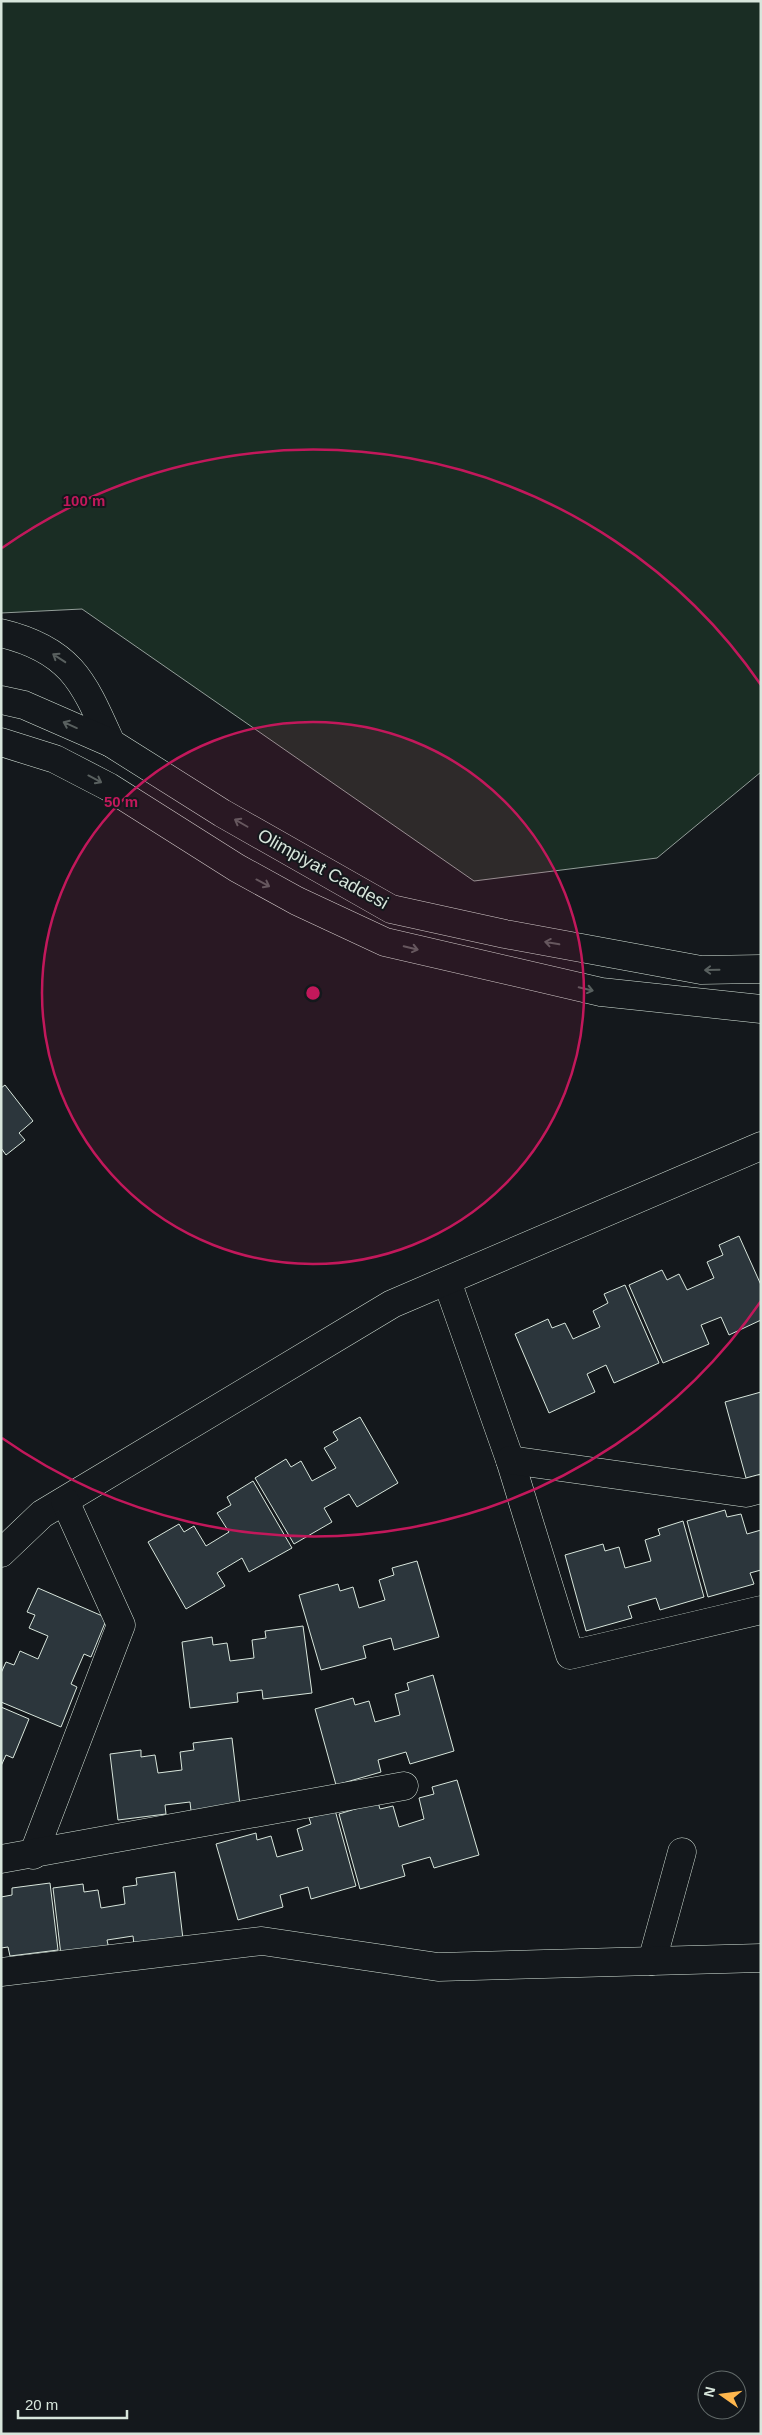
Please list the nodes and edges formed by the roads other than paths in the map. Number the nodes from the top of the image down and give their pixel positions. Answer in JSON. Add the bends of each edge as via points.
{"nodes":[{"id":1,"x":1,"y":633,"type":"edge"},
{"id":2,"x":1,"y":700,"type":"edge"},
{"id":3,"x":1,"y":742,"type":"edge"},
{"id":4,"x":111,"y":743,"type":"junction"},
{"id":5,"x":761,"y":969,"type":"edge"},
{"id":6,"x":761,"y":1008,"type":"edge"},
{"id":7,"x":761,"y":1146,"type":"edge"},
{"id":8,"x":447,"y":1280,"type":"junction"},
{"id":9,"x":510,"y":1460,"type":"junction"},
{"id":10,"x":761,"y":1489,"type":"edge"},
{"id":11,"x":65,"y":1500,"type":"junction"},
{"id":12,"x":1,"y":1552,"type":"edge"},
{"id":13,"x":761,"y":1610,"type":"edge"},
{"id":14,"x":404,"y":1786,"type":"dead end"},
{"id":15,"x":682,"y":1852,"type":"dead end"},
{"id":16,"x":32,"y":1855,"type":"junction"},
{"id":17,"x":1,"y":1859,"type":"edge"},
{"id":18,"x":761,"y":1958,"type":"edge"},
{"id":19,"x":652,"y":1961,"type":"junction"},
{"id":20,"x":1,"y":1972,"type":"edge"}],
"edges":[{"from":4,"to":1,"type":"street","one_way":true,"via":[[88,690],[66,663],[38,646]]},
{"from":4,"to":2,"type":"street","name":"Olimpiyat Caddesi","one_way":true,"via":[[24,705]]},
{"from":3,"to":6,"type":"street","name":"Olimpiyat Caddesi","one_way":true,"via":[[55,759],[94,779],[237,868],[297,901],[385,942],[601,992]]},
{"from":5,"to":4,"type":"street","name":"Olimpiyat Caddesi","one_way":true,"via":[[701,970],[505,934],[391,909],[222,812]]},
{"from":7,"to":8,"type":"street"},
{"from":8,"to":9,"type":"street"},
{"from":8,"to":11,"type":"street","via":[[392,1304]]},
{"from":9,"to":10,"type":"street","via":[[746,1493]]},
{"from":9,"to":13,"type":"street","via":[[570,1655]]},
{"from":11,"to":12,"type":"street","via":[[42,1514]]},
{"from":11,"to":16,"type":"street","via":[[121,1625]]},
{"from":14,"to":16,"type":"street"},
{"from":15,"to":19,"type":"street"},
{"from":16,"to":17,"type":"street"},
{"from":18,"to":19,"type":"street"},
{"from":19,"to":20,"type":"street","via":[[438,1967],[262,1941]]}]}
